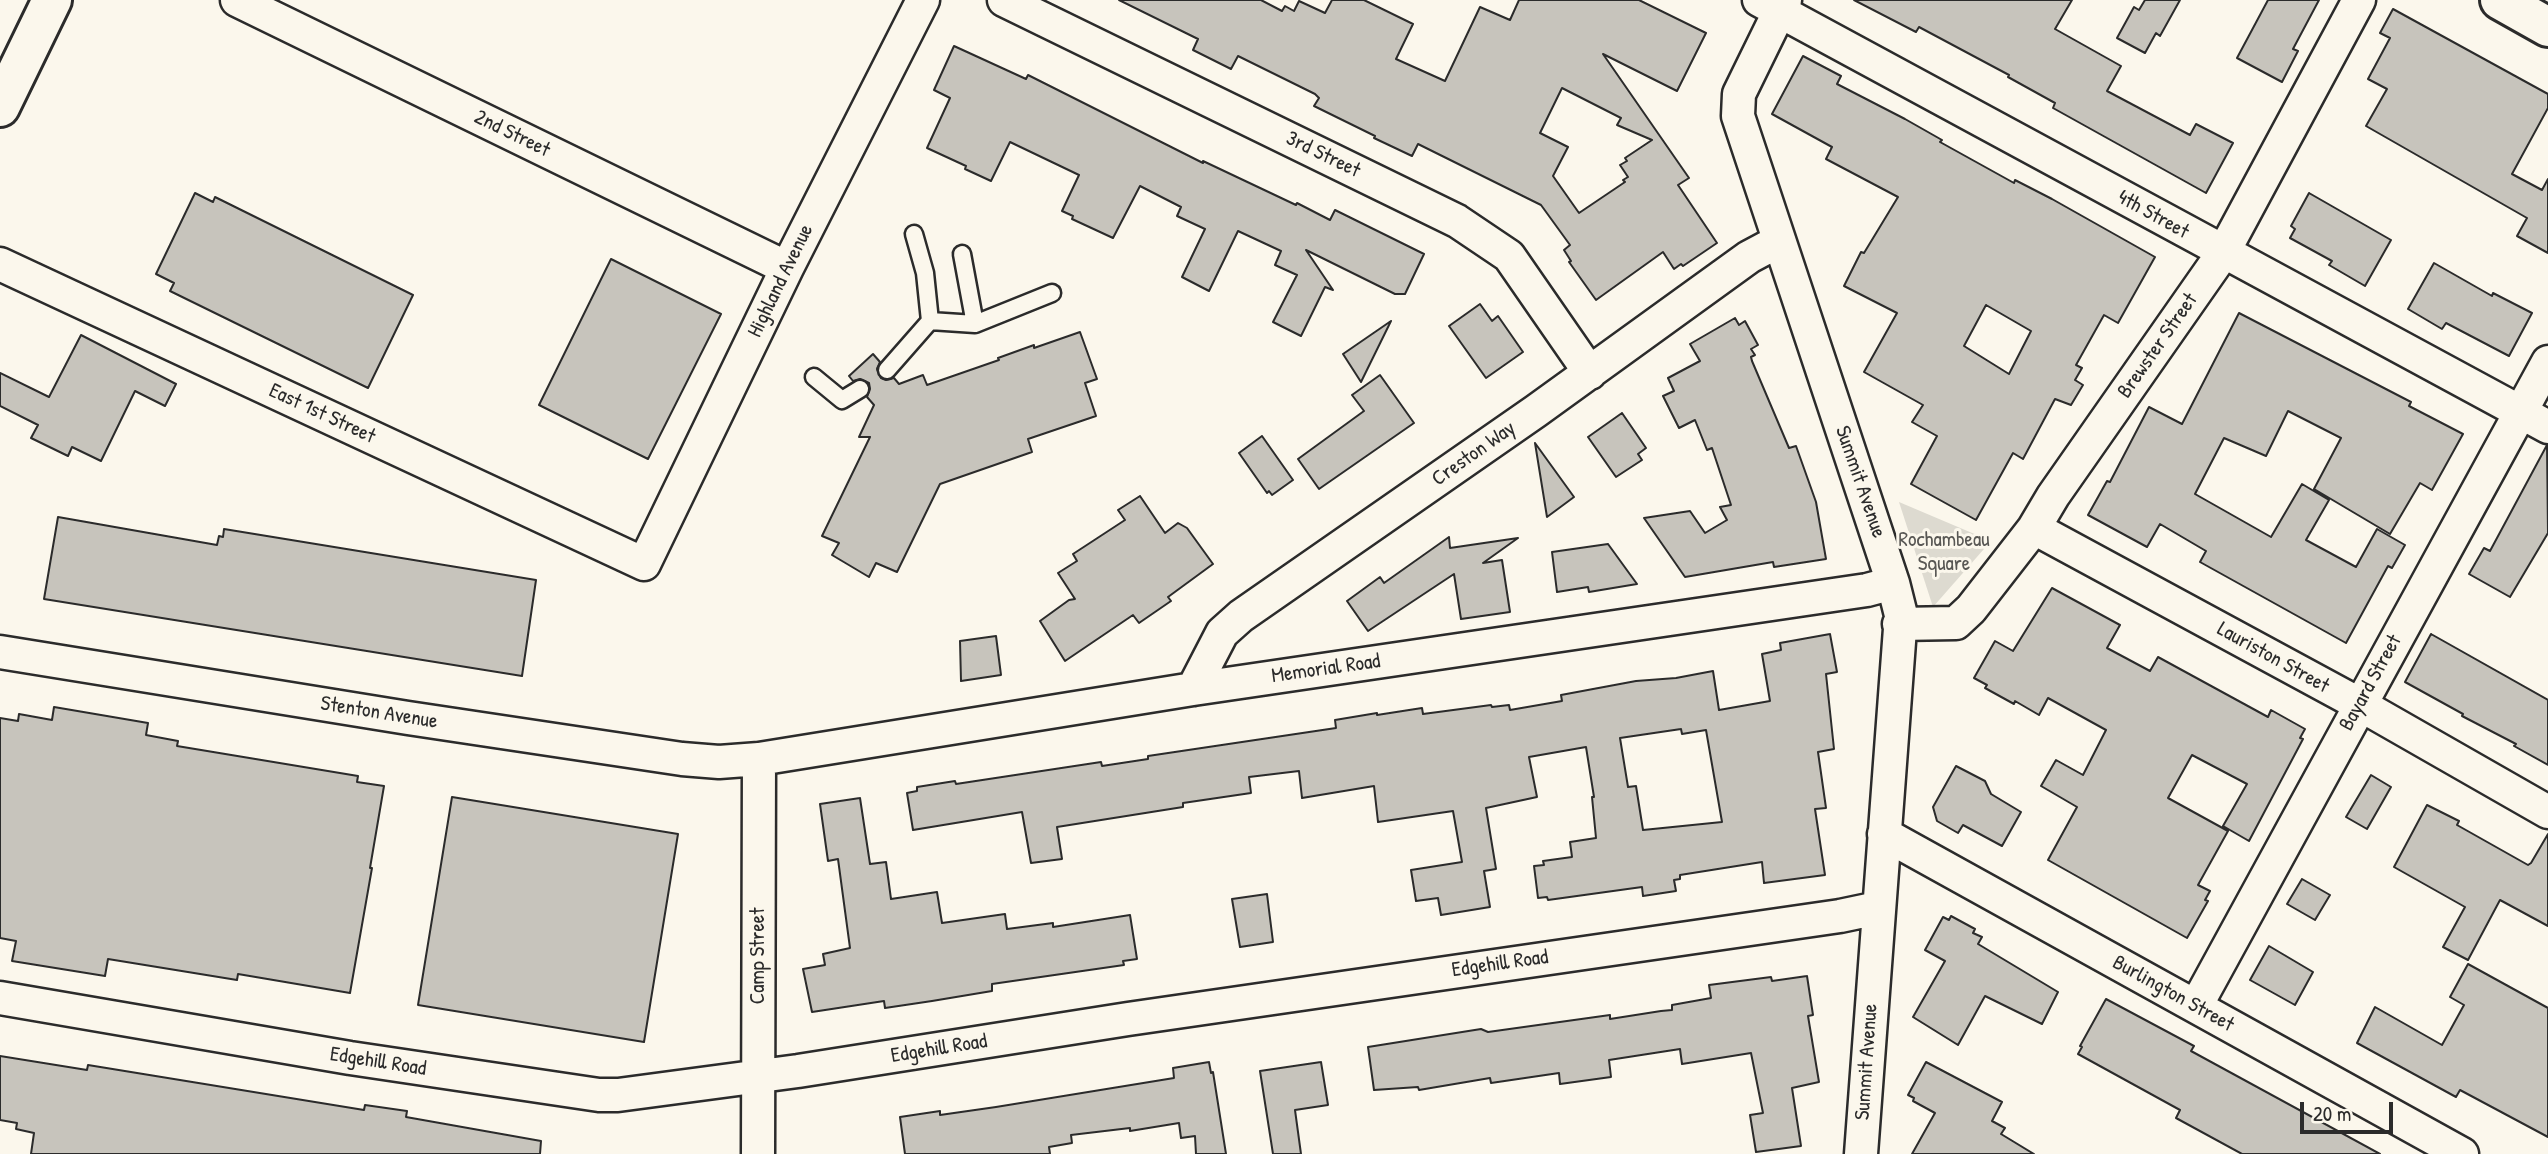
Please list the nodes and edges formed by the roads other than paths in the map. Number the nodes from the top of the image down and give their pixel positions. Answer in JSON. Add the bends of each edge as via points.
{"nodes":[{"id":1,"x":52,"y":0,"type":"edge"},
{"id":2,"x":237,"y":0,"type":"edge"},
{"id":3,"x":923,"y":0,"type":"edge"},
{"id":4,"x":1004,"y":0,"type":"edge"},
{"id":5,"x":2359,"y":0,"type":"edge"},
{"id":6,"x":2500,"y":0,"type":"edge"},
{"id":7,"x":1775,"y":3,"type":"edge"},
{"id":8,"x":2548,"y":27,"type":"edge"},
{"id":9,"x":0,"y":107,"type":"edge"},
{"id":10,"x":914,"y":234,"type":"dead end"},
{"id":11,"x":1779,"y":241,"type":"junction"},
{"id":12,"x":2223,"y":253,"type":"junction"},
{"id":13,"x":962,"y":254,"type":"dead end"},
{"id":14,"x":0,"y":264,"type":"edge"},
{"id":15,"x":787,"y":268,"type":"junction"},
{"id":16,"x":1052,"y":293,"type":"dead end"},
{"id":17,"x":930,"y":321,"type":"junction"},
{"id":18,"x":975,"y":324,"type":"junction"},
{"id":19,"x":2548,"y":362,"type":"edge"},
{"id":20,"x":887,"y":370,"type":"dead end"},
{"id":21,"x":1590,"y":373,"type":"junction"},
{"id":22,"x":814,"y":377,"type":"dead end"},
{"id":23,"x":860,"y":389,"type":"dead end"},
{"id":24,"x":2521,"y":412,"type":"junction"},
{"id":25,"x":2548,"y":427,"type":"edge"},
{"id":26,"x":2034,"y":527,"type":"junction"},
{"id":27,"x":644,"y":564,"type":"joint"},
{"id":28,"x":1893,"y":583,"type":"junction"},
{"id":29,"x":1899,"y":624,"type":"junction"},
{"id":30,"x":0,"y":652,"type":"edge"},
{"id":31,"x":1193,"y":689,"type":"junction"},
{"id":32,"x":2359,"y":704,"type":"junction"},
{"id":33,"x":759,"y":759,"type":"junction"},
{"id":34,"x":2548,"y":812,"type":"edge"},
{"id":35,"x":1884,"y":834,"type":"junction"},
{"id":36,"x":1878,"y":908,"type":"junction"},
{"id":37,"x":0,"y":998,"type":"edge"},
{"id":38,"x":2196,"y":1006,"type":"junction"},
{"id":39,"x":759,"y":1076,"type":"junction"},
{"id":40,"x":758,"y":1154,"type":"edge"},
{"id":41,"x":1861,"y":1154,"type":"edge"},
{"id":42,"x":2462,"y":1154,"type":"edge"}],
"edges":[{"from":1,"to":9,"type":"main road"},
{"from":2,"to":15,"type":"street","name":"2nd Street"},
{"from":3,"to":15,"type":"street","name":"Highland Avenue"},
{"from":4,"to":21,"type":"street","name":"3rd Street","via":[[1457,221],[1508,256]]},
{"from":5,"to":12,"type":"street","name":"Brewster Street"},
{"from":6,"to":8,"type":"main road"},
{"from":7,"to":11,"type":"street","name":"Summit Avenue","via":[[1739,94],[1738,116]]},
{"from":7,"to":12,"type":"street","name":"4th Street"},
{"from":10,"to":17,"type":"lane","via":[[925,273]]},
{"from":11,"to":21,"type":"street","name":"Creston Way","via":[[1749,257]]},
{"from":11,"to":28,"type":"street","name":"Summit Avenue"},
{"from":12,"to":24,"type":"street","name":"4th Street"},
{"from":12,"to":26,"type":"street","name":"Brewster Street"},
{"from":13,"to":18,"type":"lane"},
{"from":14,"to":27,"type":"street","name":"East 1st Street"},
{"from":15,"to":27,"type":"street","name":"Highland Avenue"},
{"from":16,"to":18,"type":"lane"},
{"from":17,"to":18,"type":"lane"},
{"from":17,"to":20,"type":"lane"},
{"from":19,"to":24,"type":"street","name":"Bayard Street"},
{"from":21,"to":31,"type":"street","name":"Creston Way","via":[[1241,616],[1222,633]]},
{"from":22,"to":23,"type":"lane","via":[[842,400]]},
{"from":24,"to":25,"type":"street","name":"4th Street"},
{"from":24,"to":32,"type":"street","name":"Bayard Street"},
{"from":26,"to":29,"type":"street","name":"Brewster Street","via":[[1956,623]]},
{"from":26,"to":32,"type":"street","name":"Lauriston Street"},
{"from":28,"to":29,"type":"street","name":"Summit Avenue"},
{"from":28,"to":31,"type":"street","name":"Memorial Road"},
{"from":29,"to":35,"type":"street","name":"Summit Avenue"},
{"from":30,"to":33,"type":"street","name":"Stenton Avenue","via":[[682,759]]},
{"from":31,"to":33,"type":"street","name":"Memorial Road"},
{"from":32,"to":34,"type":"street","name":"Lauriston Street"},
{"from":32,"to":38,"type":"street","name":"Bayard Street"},
{"from":33,"to":39,"type":"street","name":"Camp Street"},
{"from":35,"to":36,"type":"street","name":"Summit Avenue"},
{"from":35,"to":38,"type":"street","name":"Burlington Street"},
{"from":36,"to":39,"type":"street","name":"Edgehill Road"},
{"from":36,"to":41,"type":"street","name":"Summit Avenue"},
{"from":37,"to":39,"type":"street","name":"Edgehill Road","via":[[599,1095]]},
{"from":38,"to":42,"type":"street","name":"Burlington Street"},
{"from":39,"to":40,"type":"street","name":"Camp Street"}]}
